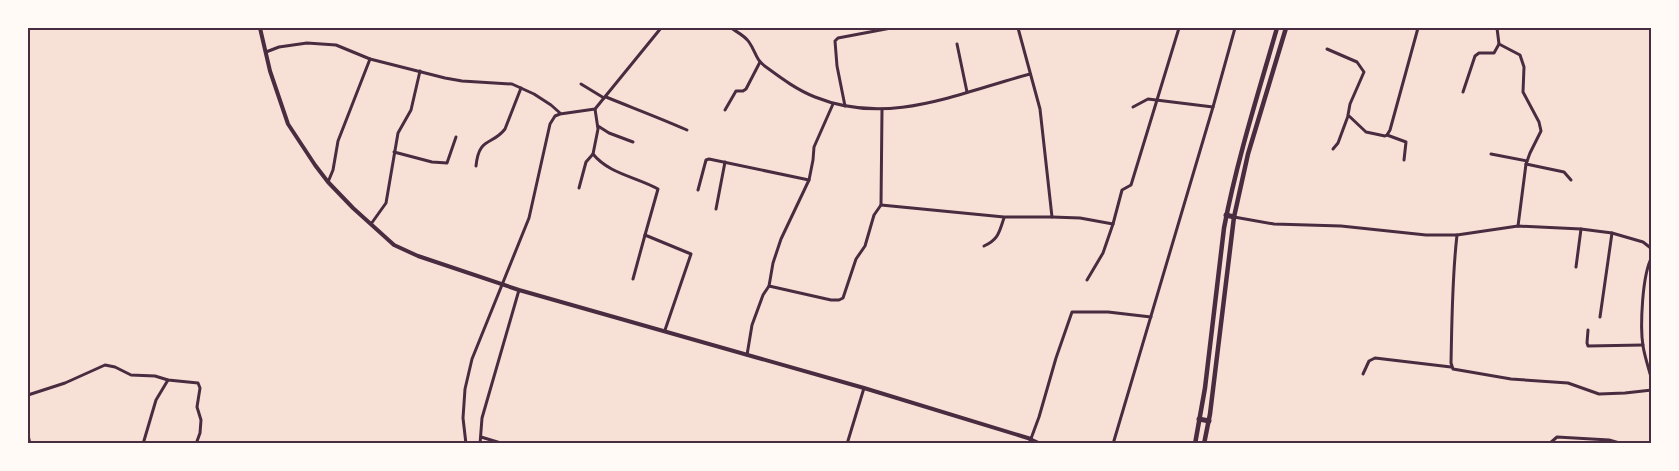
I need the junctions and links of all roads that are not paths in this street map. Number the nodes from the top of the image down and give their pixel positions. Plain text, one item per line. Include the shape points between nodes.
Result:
1 (260, 28) edge
2 (661, 28) edge
3 (731, 28) edge
4 (880, 28) edge
5 (891, 28) edge
6 (1018, 28) edge
7 (1179, 28) edge
8 (1235, 28) edge
9 (1277, 28) edge
10 (1286, 28) edge
11 (1418, 28) edge
12 (1497, 28) edge
13 (957, 44) dead end
14 (1499, 44) junction
15 (1327, 49) dead end
16 (266, 52) junction
17 (370, 59) junction
18 (760, 62) junction
19 (420, 71) junction
20 (1030, 74) junction
21 (581, 84) dead end
22 (521, 88) junction
23 (967, 92) junction
24 (1463, 92) dead end
25 (605, 98) junction
26 (1157, 100) junction
27 (833, 104) junction
28 (845, 106) junction
29 (1213, 107) junction
30 (1133, 108) dead end
31 (595, 109) junction
32 (725, 110) dead end
33 (882, 110) junction
34 (560, 114) junction
35 (1348, 115) junction
36 (598, 126) junction
37 (687, 130) dead end
38 (1387, 135) junction
39 (456, 137) dead end
40 (633, 142) dead end
41 (1333, 149) dead end
42 (394, 152) junction
43 (592, 154) junction
44 (1491, 154) dead end
45 (1404, 160) dead end
46 (725, 162) junction
47 (1527, 162) junction
48 (476, 166) dead end
49 (809, 180) junction
50 (1571, 180) dead end
51 (328, 182) junction
52 (579, 188) dead end
53 (698, 190) dead end
54 (881, 205) junction
55 (716, 209) dead end
56 (1226, 215) junction
57 (1004, 217) junction
58 (1052, 217) junction
59 (1234, 217) junction
60 (370, 224) junction
61 (1113, 224) junction
62 (1518, 226) junction
63 (1581, 228) junction
64 (1612, 233) junction
65 (645, 235) junction
66 (1457, 235) junction
67 (984, 246) dead end
68 (1651, 248) edge
69 (1652, 257) edge
70 (1576, 267) dead end
71 (633, 279) dead end
72 (1087, 280) dead end
73 (502, 283) junction
74 (769, 286) junction
75 (519, 290) junction
76 (1151, 317) junction
77 (1600, 317) dead end
78 (665, 330) junction
79 (1588, 330) dead end
80 (1643, 345) junction
81 (747, 355) junction
82 (1451, 367) junction
83 (1363, 374) dead end
84 (168, 380) junction
85 (1652, 381) edge
86 (864, 388) junction
87 (1652, 390) edge
88 (28, 395) edge
89 (1199, 418) junction
90 (1209, 421) junction
91 (28, 435) edge
92 (481, 437) junction
93 (1030, 441) edge
94 (30, 444) edge
95 (143, 444) edge
96 (196, 444) edge
97 (466, 444) edge
98 (480, 444) edge
99 (504, 444) edge
100 (847, 444) edge
101 (1042, 444) edge
102 (1113, 444) edge
103 (1195, 444) edge
104 (1204, 444) edge
105 (1549, 444) edge
106 (1623, 444) edge

1 - 16 street
2 - 25 street
3 - 18 street via 749,42
4 - 5 street
4 - 28 street via 836,41
6 - 20 street
7 - 26 street
8 - 29 street
9 - 56 main road via 1238,161
10 - 59 main road via 1248,154
11 - 38 street
12 - 14 street
13 - 23 street
14 - 24 street via 1494,53 1475,56
14 - 47 street via 1520,54 1524,67 1524,97 1540,127 1540,135
15 - 35 street via 1357,62 1364,72
16 - 17 street via 307,43 326,44
16 - 51 street via 288,124
17 - 19 street
17 - 51 street via 338,141
18 - 27 street via 798,89
18 - 32 street via 746,89 736,91
19 - 22 street via 462,81 503,83
19 - 42 street
20 - 23 street
20 - 58 street via 1040,110
21 - 25 street
22 - 34 street
22 - 48 street via 505,129 484,144
23 - 33 street via 919,106
25 - 31 street
25 - 37 street
26 - 29 street
26 - 30 street via 1144,100
26 - 61 street via 1131,185 1122,190
27 - 28 street
27 - 49 street via 814,147
28 - 33 street
29 - 76 street
31 - 34 street
31 - 36 street
33 - 54 street
34 - 73 street via 550,124 530,218
35 - 38 street via 1366,132
35 - 41 street
36 - 40 street
36 - 43 street
38 - 45 street via 1406,142
39 - 42 street via 447,163
42 - 60 street via 386,204
43 - 52 street via 586,162
43 - 65 street via 621,174 658,189
44 - 47 street
46 - 49 street
46 - 53 street via 706,160
46 - 55 street
47 - 50 street via 1564,172
47 - 62 street
49 - 74 street via 780,239
51 - 60 street
54 - 57 street
54 - 74 street via 856,259 843,298 831,300
56 - 59 main road
56 - 89 main road
57 - 58 street
57 - 67 street via 998,236
58 - 61 street
59 - 66 street via 1274,224
59 - 90 main road
60 - 73 street via 394,244 418,256
61 - 72 street via 1103,253
62 - 63 street
62 - 66 street
63 - 64 street
63 - 70 street
64 - 68 street via 1644,242
64 - 77 street
65 - 71 street
65 - 78 street via 691,254
66 - 82 street via 1452,275
69 - 80 street via 1643,289
73 - 75 street
73 - 97 street via 472,359 465,389 462,418
74 - 81 street via 752,325
75 - 78 street
75 - 92 street via 482,418
76 - 93 street via 1072,312
76 - 102 street
78 - 81 street
79 - 80 street via 1588,346
80 - 85 street
81 - 86 street
82 - 83 street via 1375,358 1369,361
82 - 87 street via 1511,379 1568,383 1600,394
84 - 88 street via 131,375 105,365
84 - 95 street via 156,400
84 - 96 street via 200,385 197,407 201,420
86 - 93 street
86 - 100 street
89 - 90 main road
89 - 103 main road
90 - 104 main road
91 - 94 street
92 - 98 street
92 - 99 street
93 - 101 street
105 - 106 street via 1557,437 1609,440

